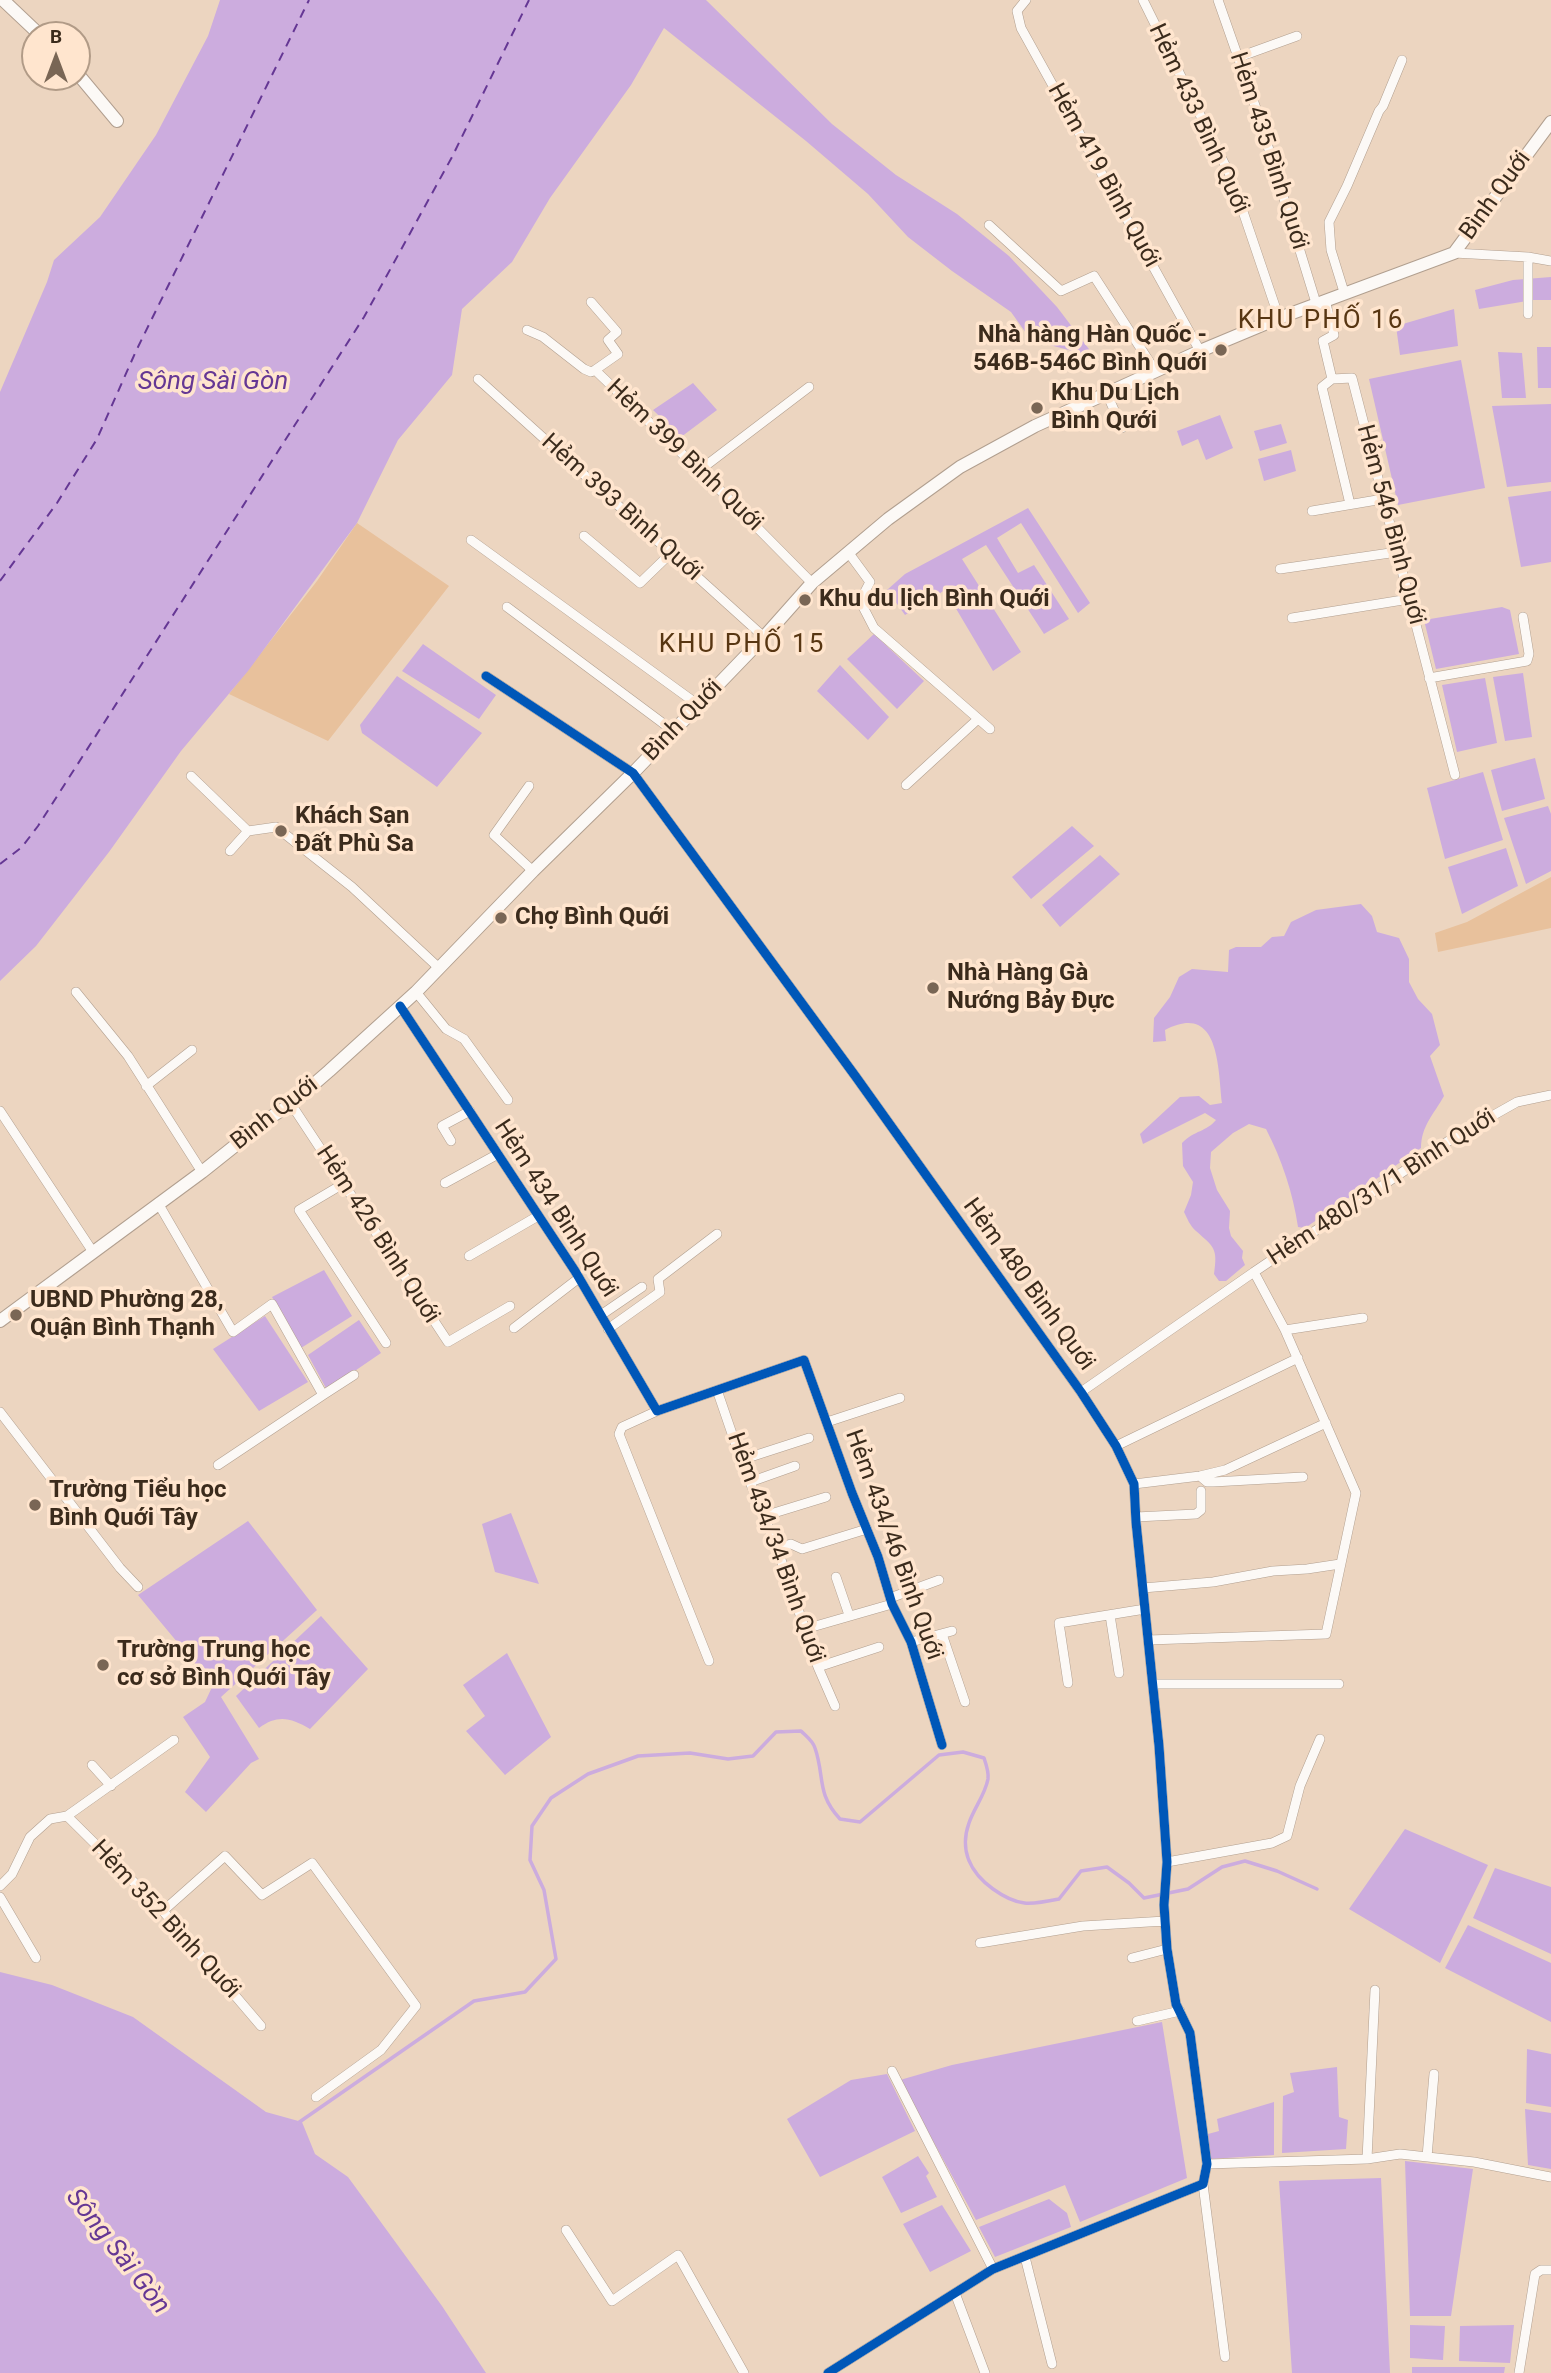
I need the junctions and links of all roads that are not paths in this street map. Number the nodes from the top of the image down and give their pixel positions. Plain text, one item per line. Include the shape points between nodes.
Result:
1 (3, 0) edge
2 (1026, 0) edge
3 (1143, 0) edge
4 (1218, 0) edge
5 (25, 21) edge
6 (1297, 36) dead end
7 (1239, 57) junction
8 (1402, 60) dead end
9 (91, 90) edge
10 (117, 121) dead end
11 (1551, 122) edge
12 (989, 225) dead end
13 (1454, 254) junction
14 (1528, 257) junction
15 (1551, 261) edge
16 (1345, 292) junction
17 (1321, 301) junction
18 (591, 302) dead end
19 (1528, 309) dead end
20 (1279, 318) junction
21 (527, 330) dead end
22 (1200, 351) junction
23 (595, 370) junction
24 (1156, 372) junction
25 (478, 379) dead end
26 (1332, 379) junction
27 (808, 387) dead end
28 (1107, 394) junction
29 (1122, 428) dead end
30 (699, 470) junction
31 (1383, 499) junction
32 (1350, 504) junction
33 (1312, 511) dead end
34 (584, 536) dead end
35 (471, 540) dead end
36 (848, 552) junction
37 (1397, 552) junction
38 (671, 553) junction
39 (1280, 569) dead end
40 (812, 583) junction
41 (1409, 599) junction
42 (507, 607) dead end
43 (1524, 617) dead end
44 (1292, 618) dead end
45 (764, 637) junction
46 (486, 676) dead end
47 (1429, 678) junction
48 (698, 704) junction
49 (978, 719) junction
50 (990, 729) dead end
51 (672, 730) junction
52 (633, 773) junction
53 (1455, 775) dead end
54 (191, 776) dead end
55 (906, 785) dead end
56 (529, 786) dead end
57 (248, 831) junction
58 (230, 851) dead end
59 (534, 871) junction
60 (439, 968) junction
61 (76, 992) dead end
62 (416, 992) junction
63 (401, 1006) junction
64 (191, 1050) dead end
65 (146, 1086) junction
66 (1551, 1095) edge
67 (508, 1100) dead end
68 (291, 1104) junction
69 (0, 1111) edge
70 (470, 1111) junction
71 (451, 1141) dead end
72 (498, 1154) junction
73 (202, 1172) junction
74 (445, 1183) dead end
75 (343, 1184) junction
76 (158, 1203) junction
77 (538, 1216) junction
78 (717, 1234) dead end
79 (93, 1252) junction
80 (469, 1256) dead end
81 (1254, 1272) junction
82 (579, 1278) junction
83 (642, 1287) dead end
84 (510, 1306) dead end
85 (601, 1315) junction
86 (1363, 1318) dead end
87 (0, 1321) edge
88 (514, 1328) dead end
89 (608, 1329) junction
90 (1285, 1330) junction
91 (386, 1343) dead end
92 (1298, 1358) junction
93 (354, 1375) dead end
94 (717, 1390) junction
95 (1081, 1391) junction
96 (323, 1395) junction
97 (900, 1398) dead end
98 (657, 1411) junction
99 (0, 1412) edge
100 (827, 1422) junction
101 (1326, 1423) junction
102 (809, 1438) dead end
103 (1116, 1446) junction
104 (741, 1460) junction
105 (218, 1465) dead end
106 (795, 1466) dead end
107 (1200, 1476) junction
108 (1303, 1477) dead end
109 (750, 1482) junction
110 (1134, 1484) junction
111 (1201, 1491) dead end
112 (826, 1497) dead end
113 (764, 1516) junction
114 (1136, 1517) junction
115 (867, 1529) junction
116 (776, 1548) junction
117 (1340, 1564) junction
118 (836, 1577) dead end
119 (939, 1580) dead end
120 (138, 1587) dead end
121 (1143, 1588) junction
122 (891, 1601) junction
123 (1145, 1609) junction
124 (849, 1615) junction
125 (1110, 1615) junction
126 (805, 1629) junction
127 (1148, 1640) junction
128 (911, 1642) junction
129 (878, 1647) dead end
130 (709, 1661) dead end
131 (818, 1667) junction
132 (1119, 1673) dead end
133 (1068, 1683) dead end
134 (1153, 1684) junction
135 (1339, 1684) dead end
136 (965, 1702) dead end
137 (835, 1706) dead end
138 (174, 1740) dead end
139 (1320, 1740) dead end
140 (942, 1745) dead end
141 (92, 1765) dead end
142 (111, 1786) junction
143 (67, 1816) junction
144 (1167, 1862) junction
145 (0, 1886) edge
146 (0, 1897) edge
147 (163, 1911) junction
148 (1165, 1921) junction
149 (980, 1943) dead end
150 (1167, 1950) junction
151 (36, 1958) dead end
152 (1132, 1958) dead end
153 (1376, 1990) dead end
154 (1180, 2011) junction
155 (1137, 2021) dead end
156 (261, 2026) dead end
157 (892, 2071) dead end
158 (1434, 2074) dead end
159 (316, 2097) dead end
160 (1427, 2157) junction
161 (1367, 2159) junction
162 (1207, 2164) junction
163 (1551, 2177) edge
164 (1203, 2184) junction
165 (566, 2230) dead end
166 (1025, 2257) junction
167 (993, 2269) junction
168 (1551, 2270) edge
169 (955, 2293) junction
170 (1225, 2357) dead end
171 (1052, 2364) dead end
172 (744, 2373) edge
173 (829, 2373) edge
174 (985, 2373) edge
175 (1519, 2373) edge

1 - 5 main road
2 - 22 street, Hẻm 419 Bình Quới via 1017,11 1021,28
3 - 20 street, Hẻm 433 Bình Quới via 1232,179
4 - 7 street, Hẻm 435 Bình Quới
6 - 7 street
7 - 17 street, Hẻm 435 Bình Quới
8 - 16 street via 1329,222 1331,250
9 - 10 main road
11 - 13 main road, Bình Quới
12 - 24 street via 1061,291 1094,276
13 - 14 street
13 - 16 main road, Bình Quới
14 - 15 street
14 - 19 street
16 - 17 main road, Bình Quới
17 - 20 main road, Bình Quới
17 - 26 street via 1334,335 1323,341
18 - 23 street, Hẻm 399 Bình Quới via 617,332 608,340 618,354
20 - 22 main road, Bình Quới
21 - 23 street via 584,369
22 - 24 main road, Bình Quới
23 - 30 street, Hẻm 399 Bình Quới
24 - 28 main road, Bình Quới
25 - 38 street, Hẻm 393 Bình Quới
26 - 31 street, Hẻm 546 Bình Quới via 1352,378
26 - 32 street via 1322,387
27 - 30 street
28 - 29 street
28 - 36 main road, Bình Quới via 960,467
30 - 40 street, Hẻm 399 Bình Quới
31 - 32 street
31 - 37 street, Hẻm 546 Bình Quới
32 - 33 street
34 - 38 street via 640,583
35 - 48 street
36 - 40 main road, Bình Quới
36 - 49 street via 870,582 860,601 874,628
37 - 39 street
37 - 41 street, Hẻm 546 Bình Quới
38 - 45 street, Hẻm 393 Bình Quới
40 - 45 main road, Bình Quới
41 - 44 street
41 - 47 street, Hẻm 546 Bình Quới
42 - 51 street
43 - 47 street via 1527,662
45 - 48 main road, Bình Quới
46 - 52 street
47 - 53 street, Hẻm 546 Bình Quới
48 - 51 main road, Bình Quới
49 - 50 street
49 - 55 street
51 - 52 main road, Bình Quới
52 - 59 main road, Bình Quới
52 - 95 street, Hẻm 480 Bình Quới
54 - 57 street
56 - 59 street via 494,835
57 - 58 street
57 - 60 street via 276,827 352,887
59 - 60 main road, Bình Quới
60 - 62 main road, Bình Quới
61 - 65 street via 123,1049
62 - 63 main road, Bình Quới
62 - 67 street via 446,1028 464,1038
63 - 68 main road, Bình Quới
63 - 70 street, Hẻm 434 Bình Quới
64 - 65 street
65 - 73 street
66 - 81 street, Hẻm 480/31/1 Bình Quới via 1517,1102 1453,1138
68 - 73 main road, Bình Quới
68 - 75 street, Hẻm 426 Bình Quới
69 - 79 street
70 - 71 street via 442,1126
70 - 72 street, Hẻm 434 Bình Quới
72 - 74 street
72 - 77 street, Hẻm 434 Bình Quới
73 - 76 main road, Bình Quới
75 - 84 street, Hẻm 426 Bình Quới via 448,1342
75 - 91 street via 299,1210
76 - 79 main road, Bình Quới
76 - 96 street via 233,1332 272,1304
77 - 80 street
77 - 82 street, Hẻm 434 Bình Quới
78 - 89 street via 659,1279 660,1292
79 - 87 main road, Bình Quới
81 - 90 street
81 - 95 street, Hẻm 480/31/1 Bình Quới
82 - 85 street, Hẻm 434 Bình Quới
82 - 88 street
83 - 85 street
85 - 89 street, Hẻm 434 Bình Quới
86 - 90 street
89 - 98 street, Hẻm 434 Bình Quới
90 - 92 street
92 - 101 street
92 - 103 street
93 - 96 street
94 - 98 street
94 - 100 street, Hẻm 434/46 Bình Quới via 804,1360
94 - 104 street, Hẻm 434/34 Bình Quới
95 - 103 street, Hẻm 480 Bình Quới
96 - 105 street
97 - 100 street
98 - 130 street via 622,1427 619,1434
99 - 120 street
100 - 115 street, Hẻm 434/46 Bình Quới
101 - 107 street via 1225,1470
101 - 117 street via 1356,1493
102 - 104 street
103 - 110 street, Hẻm 480 Bình Quới
104 - 109 street, Hẻm 434/34 Bình Quới
106 - 109 street
107 - 108 street via 1207,1482
107 - 110 street
109 - 113 street, Hẻm 434/34 Bình Quới
110 - 114 street, Hẻm 480 Bình Quới
111 - 114 street via 1201,1510 1196,1514
112 - 113 street
113 - 116 street, Hẻm 434/34 Bình Quới
114 - 121 street, Hẻm 480 Bình Quới
115 - 116 street via 802,1549 791,1544
115 - 122 street, Hẻm 434/46 Bình Quới
116 - 126 street, Hẻm 434/34 Bình Quới
117 - 121 street
117 - 127 street via 1326,1634
118 - 124 street
119 - 122 street
121 - 123 street, Hẻm 480 Bình Quới
122 - 124 street
122 - 128 street, Hẻm 434/46 Bình Quới
123 - 125 street
123 - 127 street, Hẻm 480 Bình Quới
124 - 126 street
125 - 132 street
125 - 133 street via 1059,1623
126 - 131 street, Hẻm 434/34 Bình Quới
127 - 134 street, Hẻm 480 Bình Quới
128 - 136 street, Hẻm 434/46 Bình Quới via 947,1632
128 - 140 street, Hẻm 434/46 Bình Quới
129 - 131 street
131 - 137 street, Hẻm 434/34 Bình Quới
134 - 135 street
134 - 144 street, Hẻm 480 Bình Quới
138 - 142 street
139 - 144 street via 1300,1786 1287,1836 1272,1843
141 - 142 street
142 - 143 street
143 - 145 street via 50,1819 30,1837 12,1874
143 - 147 street, Hẻm 352 Bình Quới
144 - 148 street, Hẻm 480 Bình Quới
146 - 151 street
147 - 156 street, Hẻm 352 Bình Quới
147 - 159 street via 225,1856 262,1895 312,1863 416,2006 381,2050
148 - 149 street via 1083,1926
148 - 150 street, Hẻm 480 Bình Quới
150 - 152 street
150 - 154 street, Hẻm 480 Bình Quới
153 - 161 street
154 - 155 street
154 - 162 street, Hẻm 480 Bình Quới via 1190,2033
157 - 167 street
158 - 160 street
160 - 161 street via 1400,2154
160 - 163 street
161 - 162 street
162 - 164 street, Hẻm 480 Bình Quới
164 - 166 street
164 - 170 street, Hẻm 480 Bình Quới
165 - 172 street via 612,2301 678,2255
166 - 167 street
166 - 171 street
167 - 169 street
168 - 175 street via 1535,2274
169 - 173 street
169 - 174 street

